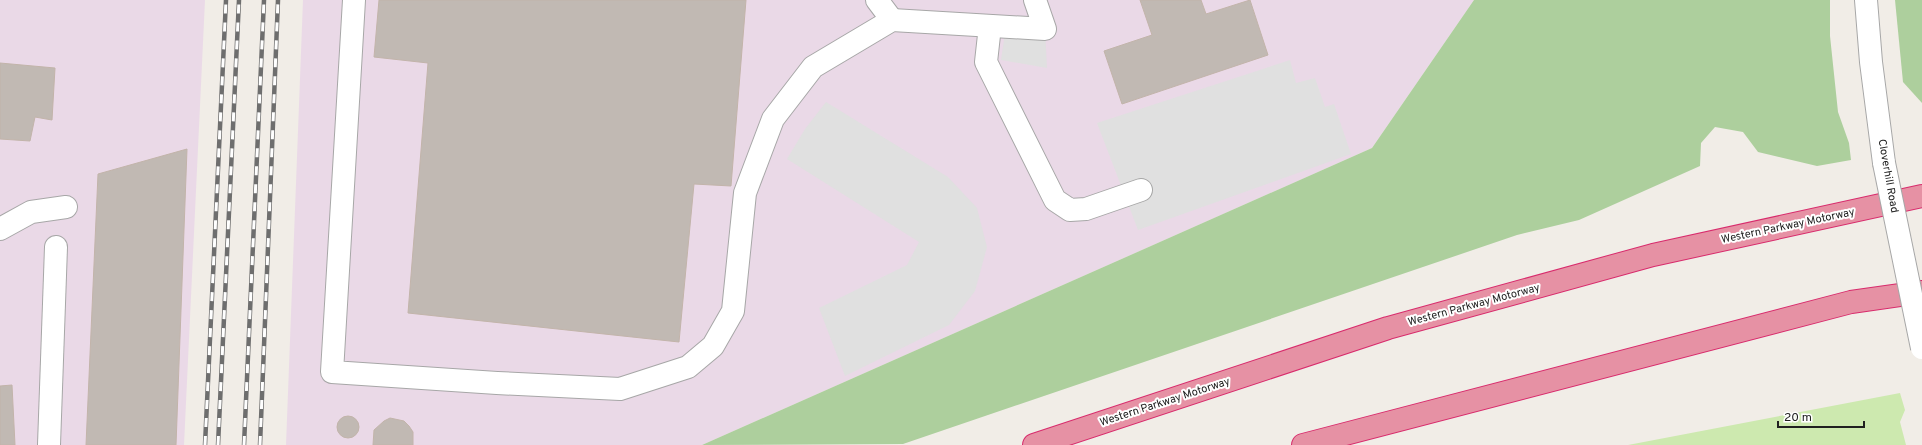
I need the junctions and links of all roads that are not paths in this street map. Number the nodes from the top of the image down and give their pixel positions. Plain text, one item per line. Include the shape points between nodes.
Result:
1 (354, 0) edge
2 (877, 0) edge
3 (1035, 0) edge
4 (1866, 0) edge
5 (892, 20) junction
6 (990, 26) junction
7 (1141, 190) dead end
8 (1922, 196) edge
9 (66, 207) dead end
10 (0, 229) edge
11 (56, 247) dead end
12 (1922, 292) edge
13 (1922, 349) edge
14 (49, 445) edge
15 (1034, 445) edge
16 (1303, 445) edge

1 - 5 street via 332,372 620,389 688,367 713,346 733,311 745,193 774,119 813,67
2 - 5 street
3 - 6 street via 1045,29
4 - 13 street, Cloverhill Road, bridge via 1884,163
5 - 6 street
6 - 7 street via 986,62 1055,200 1070,210 1086,209
8 - 15 highway, Western Parkway Motorway via 1653,255 1388,328
9 - 10 street via 31,212
11 - 14 street
12 - 16 highway via 1851,302

